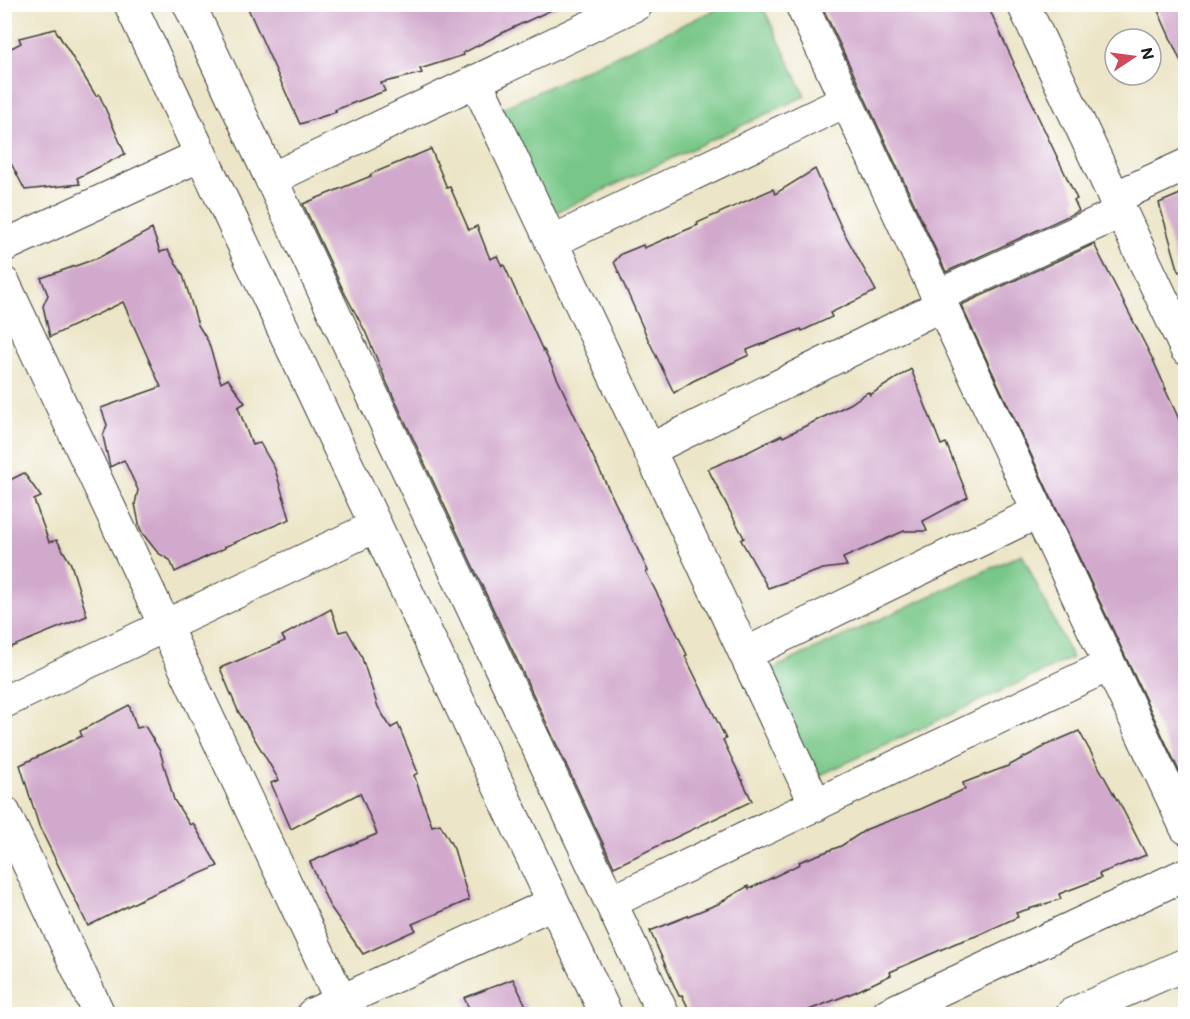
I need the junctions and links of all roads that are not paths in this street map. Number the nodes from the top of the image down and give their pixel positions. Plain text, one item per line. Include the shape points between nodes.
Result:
1 (130, 4) edge
2 (189, 4) edge
3 (637, 4) edge
4 (801, 4) edge
5 (1023, 4) edge
6 (476, 81) junction
7 (846, 101) junction
8 (201, 155) junction
9 (1185, 165) edge
10 (271, 180) junction
11 (1118, 205) junction
12 (551, 242) junction
13 (4, 246) edge
14 (4, 283) edge
15 (939, 301) junction
16 (1185, 349) edge
17 (649, 450) junction
18 (1038, 512) junction
19 (376, 526) junction
20 (165, 626) junction
21 (745, 654) junction
22 (1109, 665) junction
23 (4, 702) edge
24 (816, 805) junction
25 (4, 812) edge
26 (1185, 828) edge
27 (1185, 874) edge
28 (611, 902) junction
29 (553, 903) junction
30 (1185, 964) edge
31 (341, 1001) junction
32 (99, 1014) edge
33 (313, 1014) edge
34 (606, 1014) edge
35 (663, 1014) edge
36 (888, 1014) edge
37 (1072, 1014) edge

1 - 8 street
2 - 10 street
3 - 6 street
4 - 7 street
5 - 11 street
6 - 10 street
6 - 12 street
7 - 12 street
7 - 15 street
8 - 13 street
8 - 19 street
9 - 11 street
10 - 28 street
11 - 15 street
11 - 16 street
12 - 17 street
14 - 20 street
15 - 17 street
15 - 18 street
17 - 21 street
18 - 21 street
18 - 22 street
19 - 20 street
19 - 29 street
20 - 23 street
20 - 31 street
21 - 24 street
22 - 24 street
22 - 26 street
24 - 28 street
25 - 32 street
27 - 36 street
28 - 35 street
29 - 31 street
29 - 34 street
30 - 37 street
31 - 33 street

